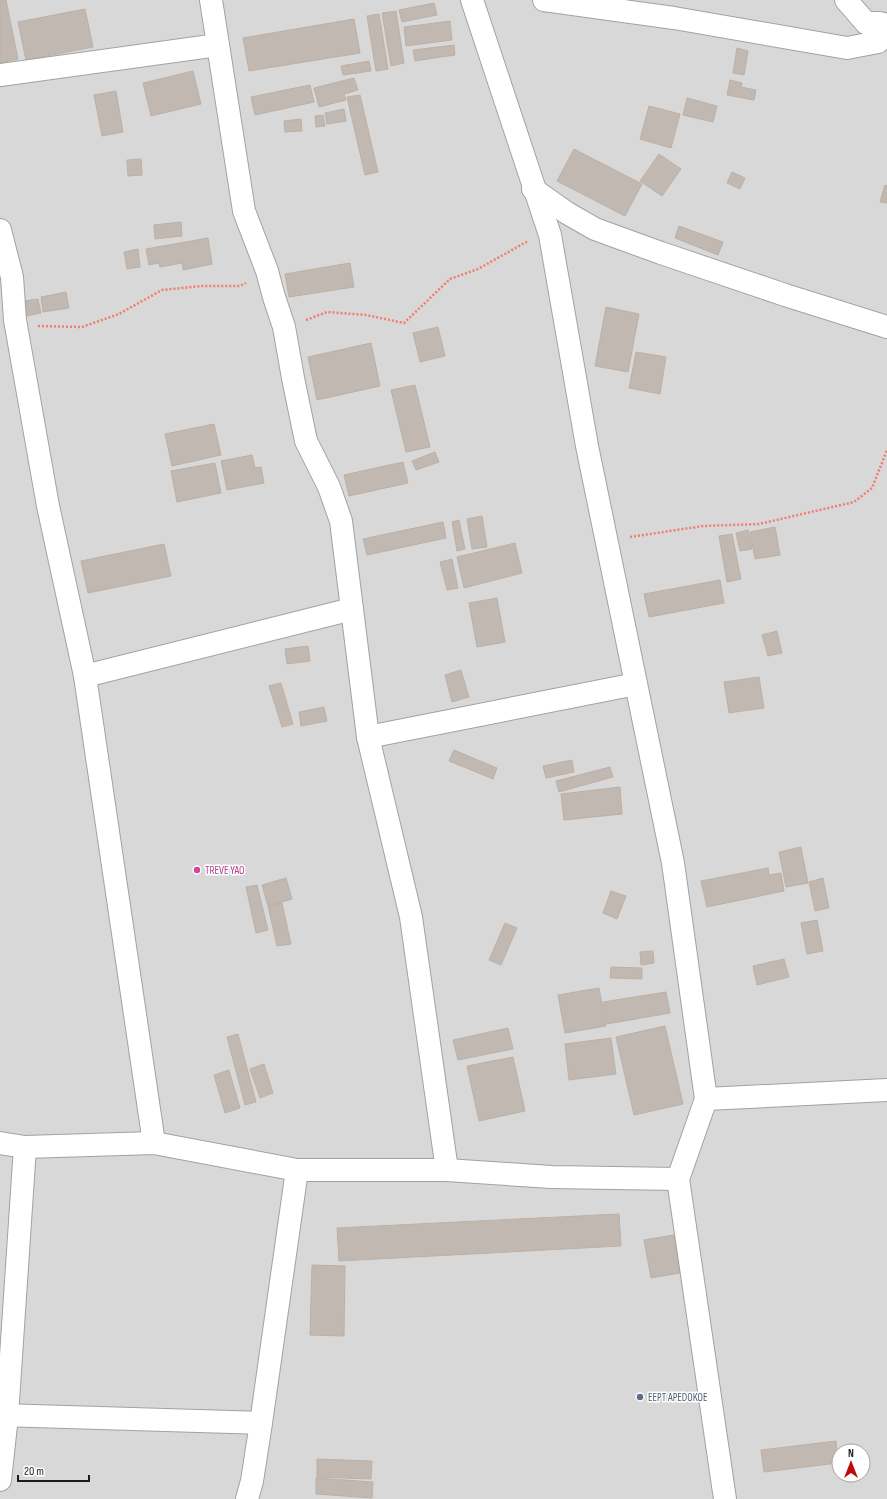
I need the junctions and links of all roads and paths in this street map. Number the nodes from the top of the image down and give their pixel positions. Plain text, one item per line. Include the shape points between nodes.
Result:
1 (210, 0) edge
2 (472, 0) edge
3 (544, 0) edge
4 (846, 0) edge
5 (876, 23) edge
6 (218, 46) junction
7 (0, 75) edge
8 (533, 188) junction
9 (0, 230) edge
10 (550, 235) junction
11 (267, 272) junction
12 (7, 315) edge
13 (887, 326) edge
14 (284, 327) junction
15 (887, 450) edge
16 (606, 541) junction
17 (352, 609) junction
18 (85, 676) junction
19 (636, 684) junction
20 (368, 737) junction
21 (887, 1090) edge
22 (706, 1099) junction
23 (0, 1143) edge
24 (154, 1143) junction
25 (25, 1147) junction
26 (297, 1170) junction
27 (447, 1170) junction
28 (678, 1179) junction
29 (4, 1415) edge
30 (261, 1423) junction
31 (0, 1480) edge
32 (247, 1499) edge
33 (725, 1499) edge

1 - 6 street
2 - 8 street
3 - 5 street via 674,18 847,48 878,42 885,34 884,24
4 - 5 street
6 - 7 street
6 - 11 street via 244,211
8 - 10 street
8 - 13 street via 567,213 595,229 785,295
9 - 12 street via 12,277
10 - 14 path via 527,242 478,269 450,279 404,323 366,315 327,312
10 - 16 street
11 - 12 path via 240,286 162,290 119,314 82,327 38,326
11 - 14 street
12 - 18 street
14 - 17 street via 306,441 329,486 341,521
15 - 16 path via 872,488 854,502 759,524 703,526
16 - 19 street
17 - 18 street
17 - 20 street
18 - 24 street
19 - 20 street
19 - 22 street via 673,864
20 - 27 street via 412,917
21 - 22 street
22 - 28 street
23 - 25 street
24 - 25 street
24 - 26 street
25 - 29 street
26 - 27 street
26 - 30 street
27 - 28 street via 551,1177
28 - 33 street
29 - 30 street
29 - 31 street
30 - 32 street

